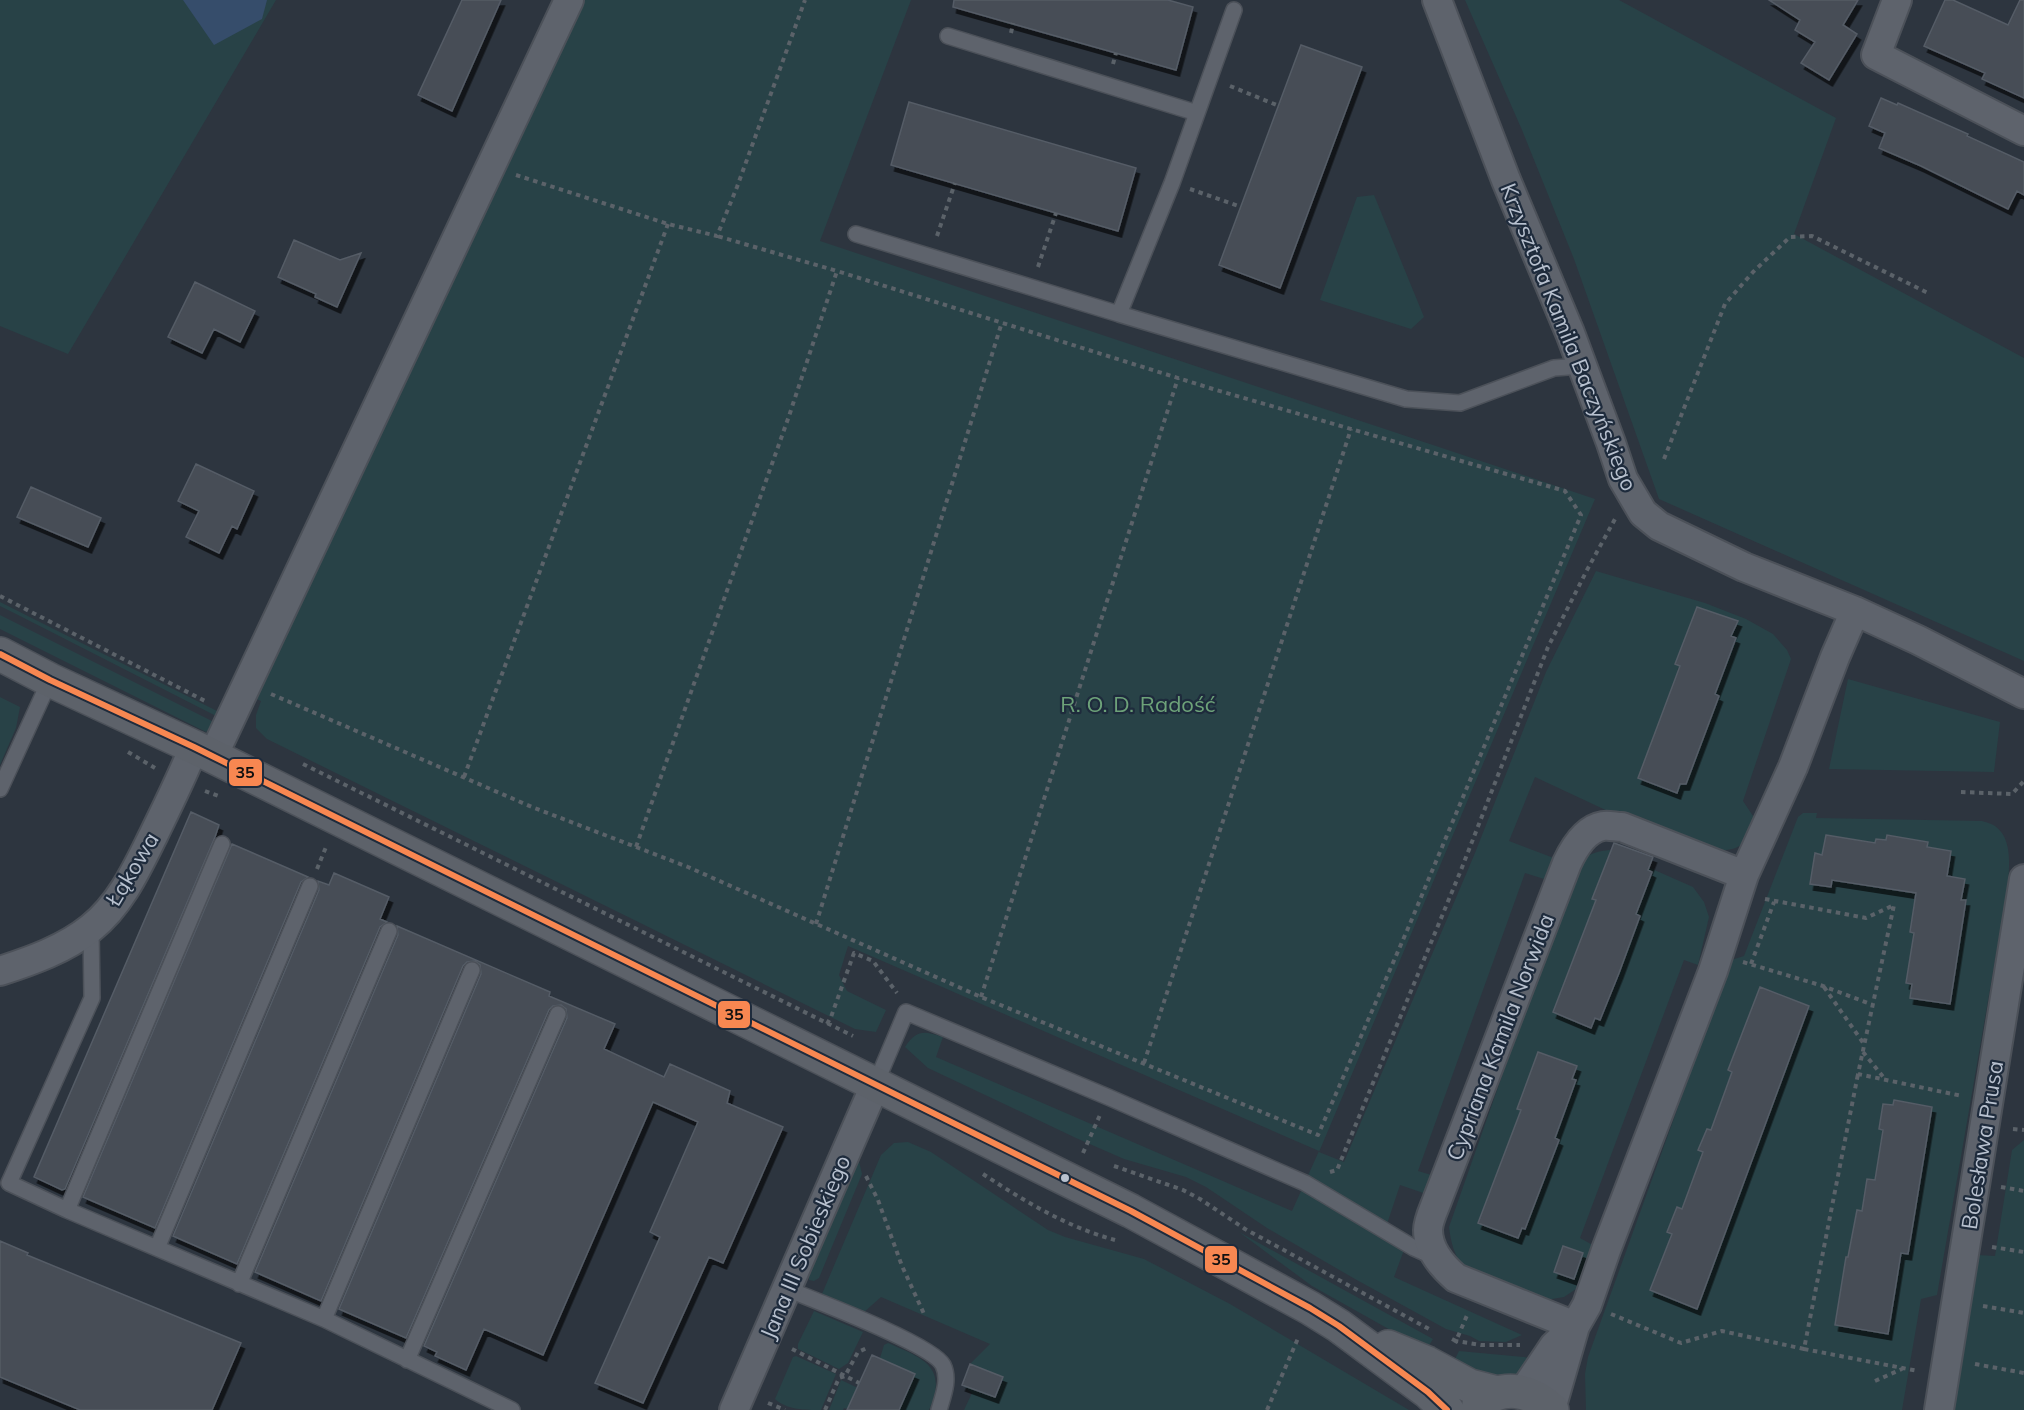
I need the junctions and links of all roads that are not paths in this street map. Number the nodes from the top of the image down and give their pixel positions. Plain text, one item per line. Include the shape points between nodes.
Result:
1 (569, 0) edge
2 (1437, 0) edge
3 (1897, 0) edge
4 (1234, 10) dead end
5 (948, 36) dead end
6 (1197, 113) junction
7 (2024, 131) edge
8 (856, 234) dead end
9 (1119, 314) junction
10 (1582, 366) junction
11 (1855, 611) junction
12 (0, 654) edge
13 (50, 680) junction
14 (2024, 694) edge
15 (203, 752) junction
16 (0, 789) edge
17 (222, 844) dead end
18 (2024, 879) edge
19 (1741, 885) junction
20 (310, 886) dead end
21 (91, 928) junction
22 (389, 931) dead end
23 (0, 970) edge
24 (472, 970) dead end
25 (558, 1014) dead end
26 (876, 1083) junction
27 (67, 1210) junction
28 (157, 1248) junction
29 (1438, 1260) junction
30 (239, 1284) junction
31 (787, 1289) junction
32 (1581, 1316) junction
33 (324, 1319) junction
34 (1339, 1326) junction
35 (407, 1360) junction
36 (1498, 1398) edge
37 (1551, 1409) edge
38 (512, 1410) edge
39 (734, 1410) edge
40 (939, 1410) edge
41 (1447, 1410) edge
42 (1939, 1410) edge

1 - 15 street, Łąkowa
2 - 10 street, Krzysztofa Kamila Baczyńskiego
3 - 7 street via 1876,55
4 - 6 lane
5 - 6 lane
6 - 9 lane
8 - 9 lane
9 - 10 lane via 1406,399 1461,403 1554,368
10 - 11 street, Krzysztofa Kamila Baczyńskiego via 1623,479 1643,513 1659,526 1744,567
11 - 14 street, Krzysztofa Kamila Baczyńskiego
11 - 19 street
12 - 13 main road
13 - 15 main road
13 - 16 lane
15 - 21 street, Łąkowa via 179,782 129,882
15 - 26 main road
17 - 27 lane
18 - 42 street, Bolesława Prusa
19 - 29 street, Cypriana Kamila Norwida via 1622,827 1603,825 1589,832 1574,849 1438,1198 1428,1229
19 - 32 street via 1713,970
20 - 28 lane
21 - 23 street, Łąkowa via 44,955
21 - 27 lane via 92,998 9,1183
22 - 30 lane
24 - 33 lane
25 - 35 lane
26 - 29 lane via 906,1012 1305,1183
26 - 31 street, Jana III Sobieskiego
26 - 34 main road via 1131,1211
27 - 28 lane
28 - 30 lane
29 - 32 street via 1456,1278
30 - 33 lane
31 - 39 street, Jana III Sobieskiego
31 - 40 lane via 913,1342 933,1355 943,1364 946,1377
32 - 36 street
32 - 37 street
33 - 35 lane
34 - 36 main road
34 - 41 main road
35 - 38 lane
36 - 37 main road via 1538,1398

